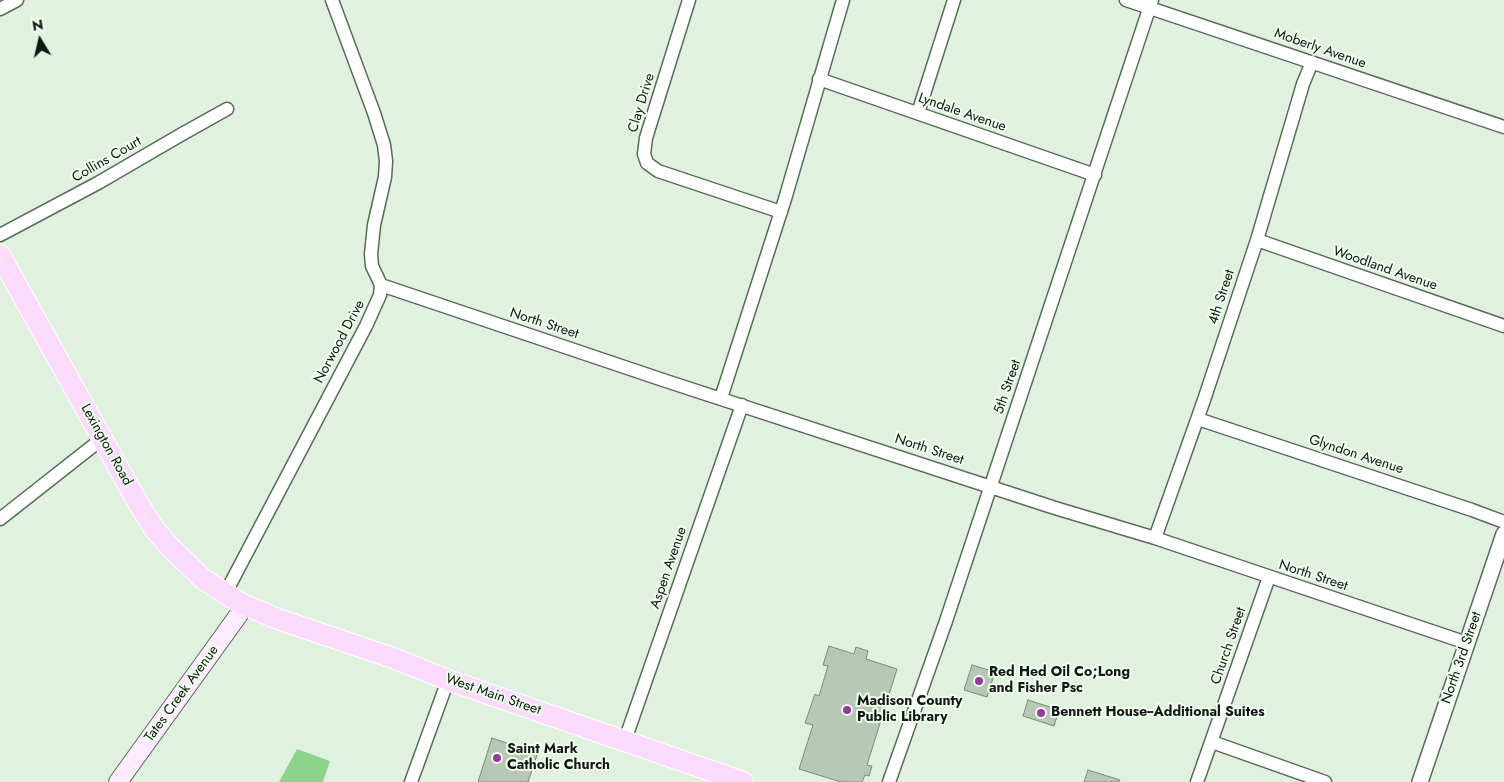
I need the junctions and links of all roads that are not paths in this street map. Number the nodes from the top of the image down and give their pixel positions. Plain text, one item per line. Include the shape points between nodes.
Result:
1 (17, 0) edge
2 (688, 0) edge
3 (843, 0) edge
4 (954, 0) edge
5 (1126, 0) edge
6 (335, 2) edge
7 (1151, 4) edge
8 (0, 9) edge
9 (1312, 62) junction
10 (819, 79) junction
11 (227, 109) dead end
12 (918, 113) junction
13 (1504, 127) edge
14 (1095, 175) junction
15 (781, 212) junction
16 (0, 235) edge
17 (1257, 240) junction
18 (1, 259) edge
19 (380, 285) junction
20 (1504, 326) edge
21 (721, 398) junction
22 (742, 405) junction
23 (1198, 419) junction
24 (102, 438) junction
25 (990, 485) junction
26 (0, 519) edge
27 (1504, 522) edge
28 (1504, 534) edge
29 (1155, 538) junction
30 (1269, 577) junction
31 (225, 594) junction
32 (245, 606) junction
33 (1467, 643) junction
34 (448, 680) junction
35 (624, 740) junction
36 (1212, 742) junction
37 (708, 776) edge
38 (118, 782) edge
39 (411, 782) edge
40 (743, 782) edge
41 (889, 782) edge
42 (1197, 782) edge
43 (1325, 782) edge
44 (1420, 782) edge

1 - 8 street
2 - 15 street, Clay Drive via 646,138 644,154 647,163 658,171
3 - 10 street
4 - 12 street
5 - 7 street, Moberly Avenue
6 - 19 street via 384,145 385,177 374,225 372,254 372,266
7 - 9 street, Moberly Avenue
7 - 14 street, 5th Street
9 - 13 street, Moberly Avenue
9 - 17 street, 4th Street
10 - 12 street, Lyndale Avenue
10 - 15 street
11 - 16 street, Collins Court
12 - 14 street, Lyndale Avenue
14 - 25 street, 5th Street
15 - 21 street
17 - 20 street, Woodland Avenue
17 - 23 street, 4th Street
18 - 24 main road, Lexington Road
19 - 21 street, North Street
19 - 31 street, Norwood Drive via 380,295 373,312
21 - 22 street, North Street
22 - 25 street, North Street
22 - 35 street, Aspen Avenue
23 - 27 street, Glyndon Avenue
23 - 29 street, 4th Street
24 - 26 street
24 - 31 main road, Lexington Road via 154,527 182,560
25 - 29 street, North Street
25 - 41 street, 5th Street
28 - 33 street, North 3rd Street
29 - 30 street, North Street
30 - 33 street, North Street
30 - 36 street, Church Street
31 - 32 main road, Lexington Road
32 - 34 main road, West Main Street
32 - 38 main road, Tates Creek Avenue
33 - 44 street, North 3rd Street
34 - 35 main road, West Main Street
34 - 39 street
35 - 37 main road, West Main Street
36 - 42 street, Church Street
36 - 43 street
37 - 40 main road, West Main Street

